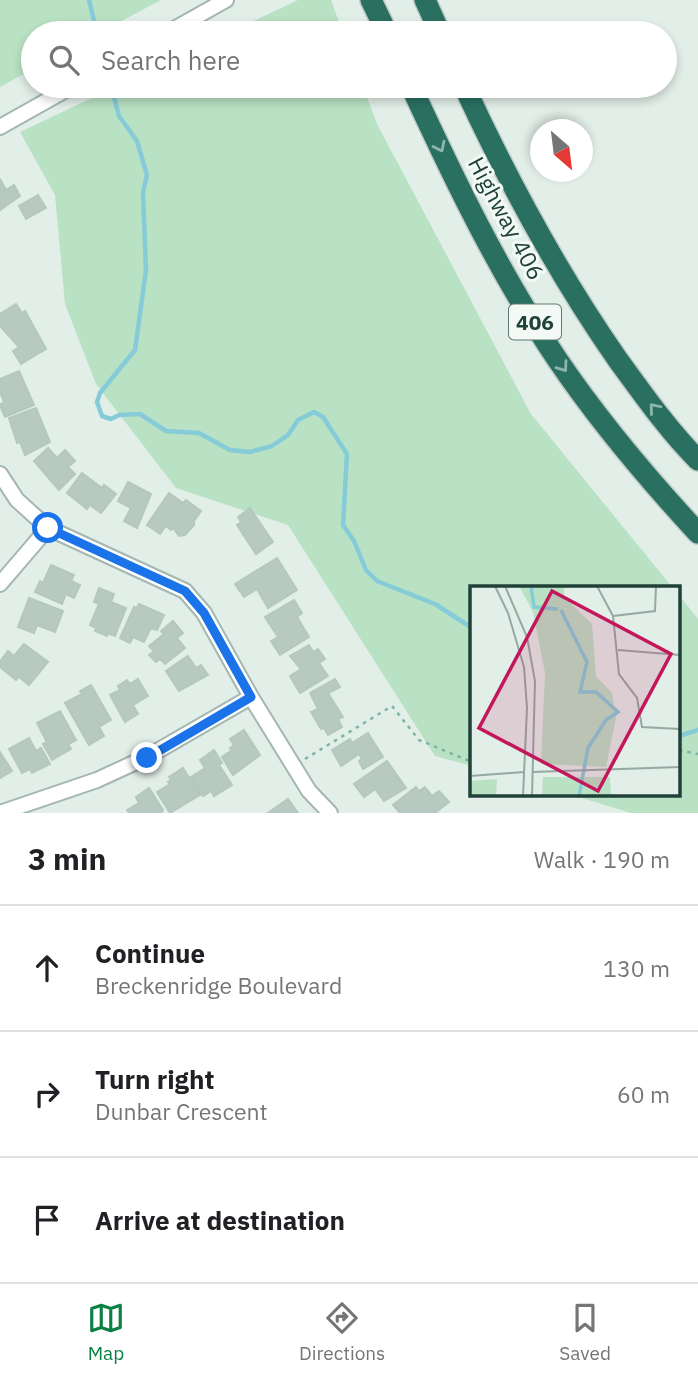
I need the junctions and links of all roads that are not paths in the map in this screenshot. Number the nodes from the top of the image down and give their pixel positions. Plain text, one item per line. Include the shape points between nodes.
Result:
1 (226, 0) edge
2 (372, 0) edge
3 (425, 0) edge
4 (188, 21) edge
5 (382, 21) edge
6 (435, 21) edge
7 (52, 98) edge
8 (417, 98) edge
9 (470, 98) edge
10 (0, 127) edge
11 (698, 460) edge
12 (0, 474) edge
13 (48, 528) junction
14 (698, 533) edge
15 (0, 584) edge
16 (251, 697) junction
17 (0, 813) edge
18 (330, 813) edge

1 - 4 street
2 - 5 highway
3 - 6 highway
7 - 10 street
8 -> 14 highway, Highway 406 / 406 via 492,252 556,358 612,435
11 -> 9 highway, Highway 406 / 406 via 642,393 583,310 525,210
12 - 13 street via 17,500
13 - 15 street
13 - 16 street via 185,591 204,613
16 - 17 street via 147,758
16 - 18 street via 309,791

